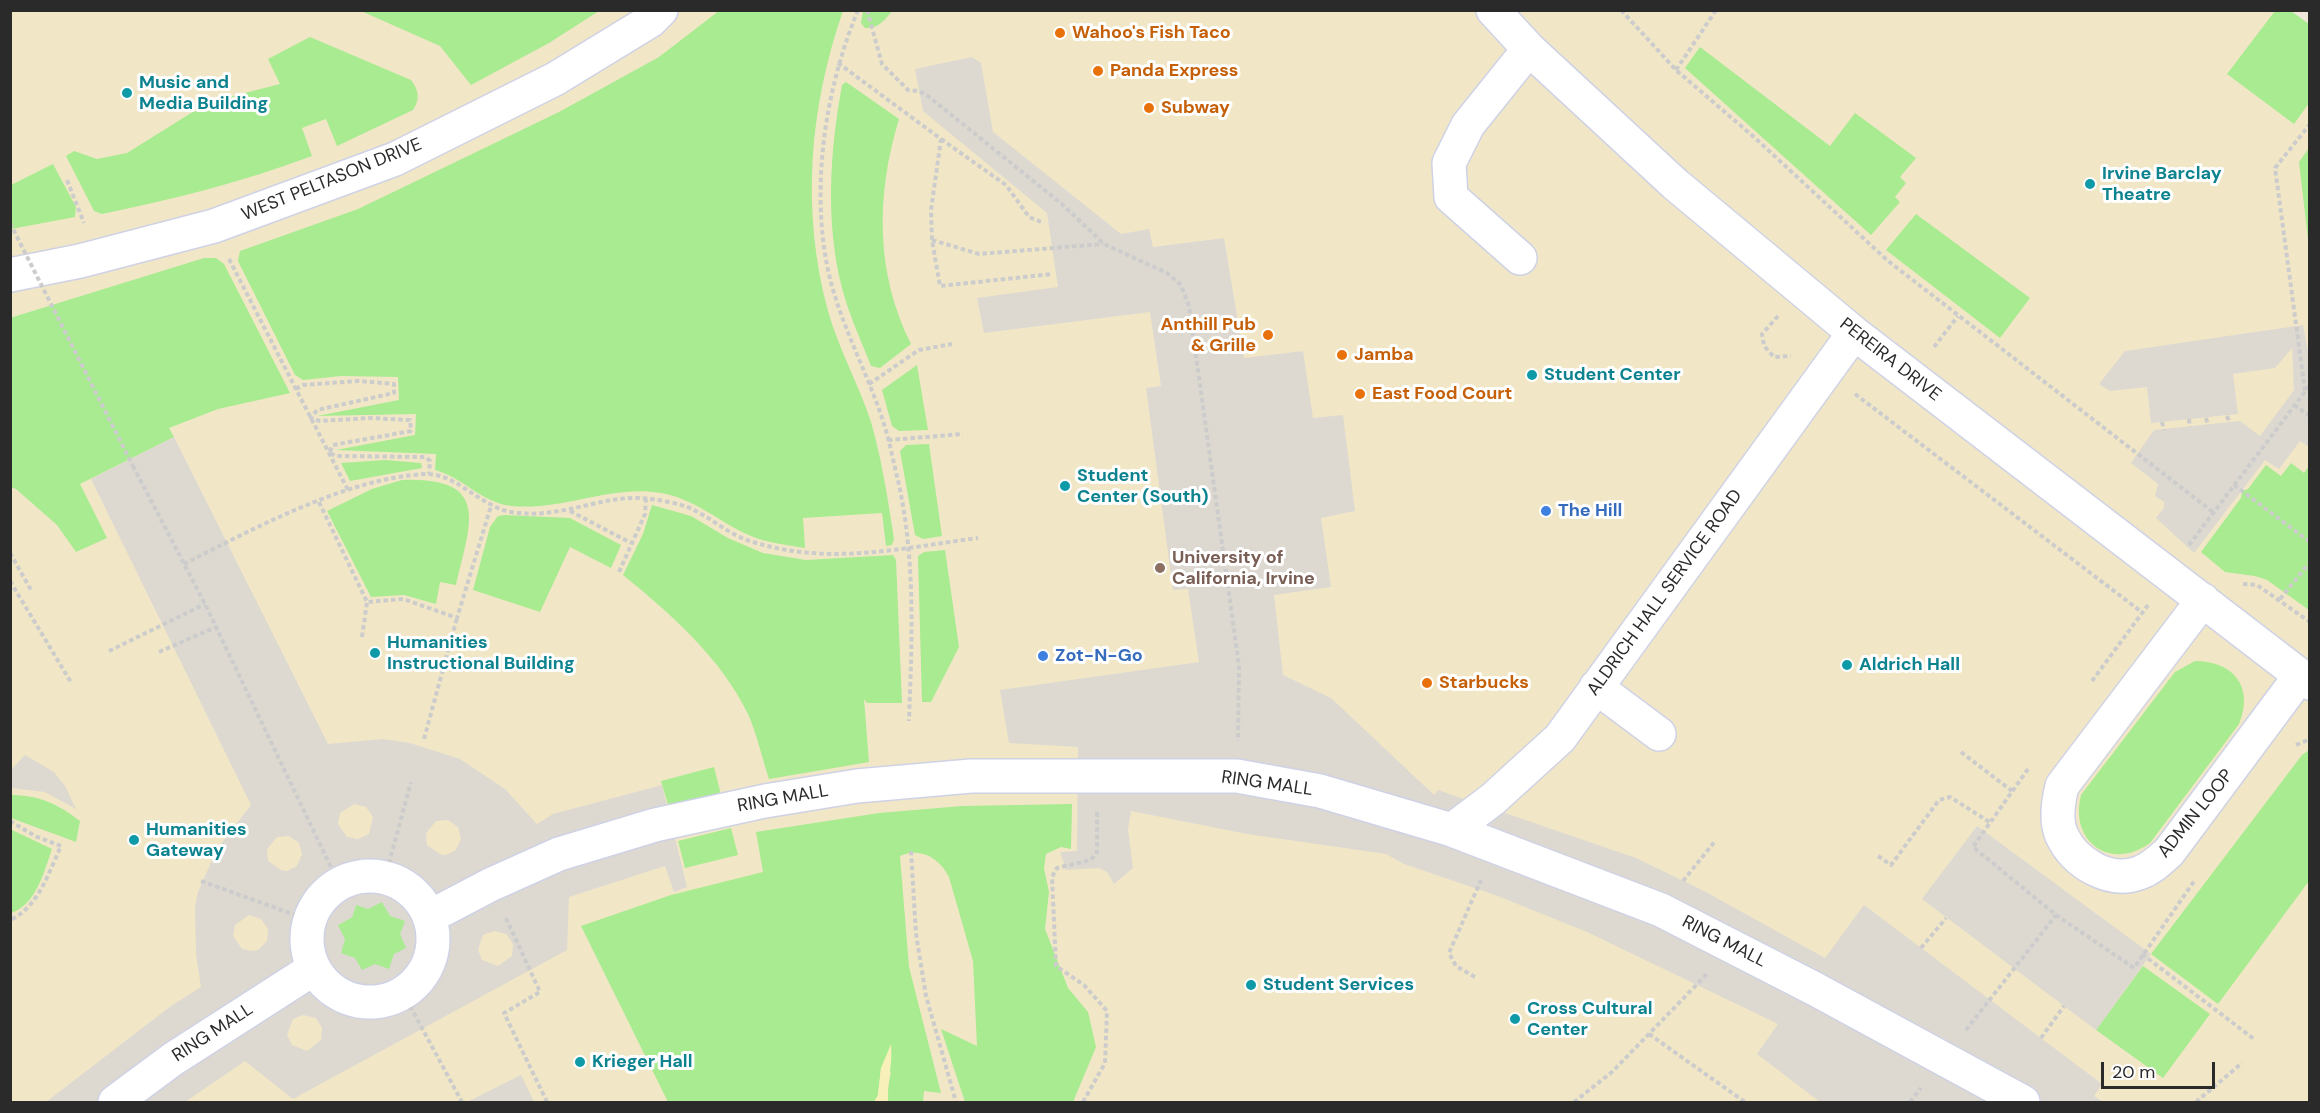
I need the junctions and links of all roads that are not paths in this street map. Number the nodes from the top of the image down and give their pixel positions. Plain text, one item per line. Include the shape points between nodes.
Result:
1 (661, 10) edge
2 (1493, 10) edge
3 (1528, 49) junction
4 (1520, 258) dead end
5 (10, 275) edge
6 (1854, 333) junction
7 (2203, 600) junction
8 (2305, 679) edge
9 (1596, 687) junction
10 (1659, 734) dead end
11 (1452, 830) junction
12 (429, 917) junction
13 (314, 969) junction
14 (116, 1102) edge
15 (2023, 1102) edge

1 - 5 street, WEST PELTASON DRIVE via 650,21 555,79 395,159 214,226
2 - 3 street, PEREIRA DRIVE
3 - 4 street via 1468,125 1449,163 1451,197
3 - 6 street, PEREIRA DRIVE via 1675,184
6 - 7 street, PEREIRA DRIVE
6 - 9 street, ALDRICH HALL SERVICE ROAD
7 - 8 street, PEREIRA DRIVE
7 - 8 street, ADMIN LOOP via 2062,786 2057,811 2062,835 2085,864 2100,873 2121,876 2151,868 2169,852
9 - 10 street
9 - 11 street, ALDRICH HALL SERVICE ROAD via 1560,738
11 - 12 street, RING MALL via 1320,791 1237,776 971,776 857,786 656,825 581,847 490,885
11 - 15 street, RING MALL via 1661,910
12 - 13 street via 434,934 427,968 417,983 384,1002 363,1003 343,997 326,986
12 - 13 street via 419,899 404,885 385,878 362,877 339,884 321,899 309,920 306,937
13 - 14 street, RING MALL via 173,1059

